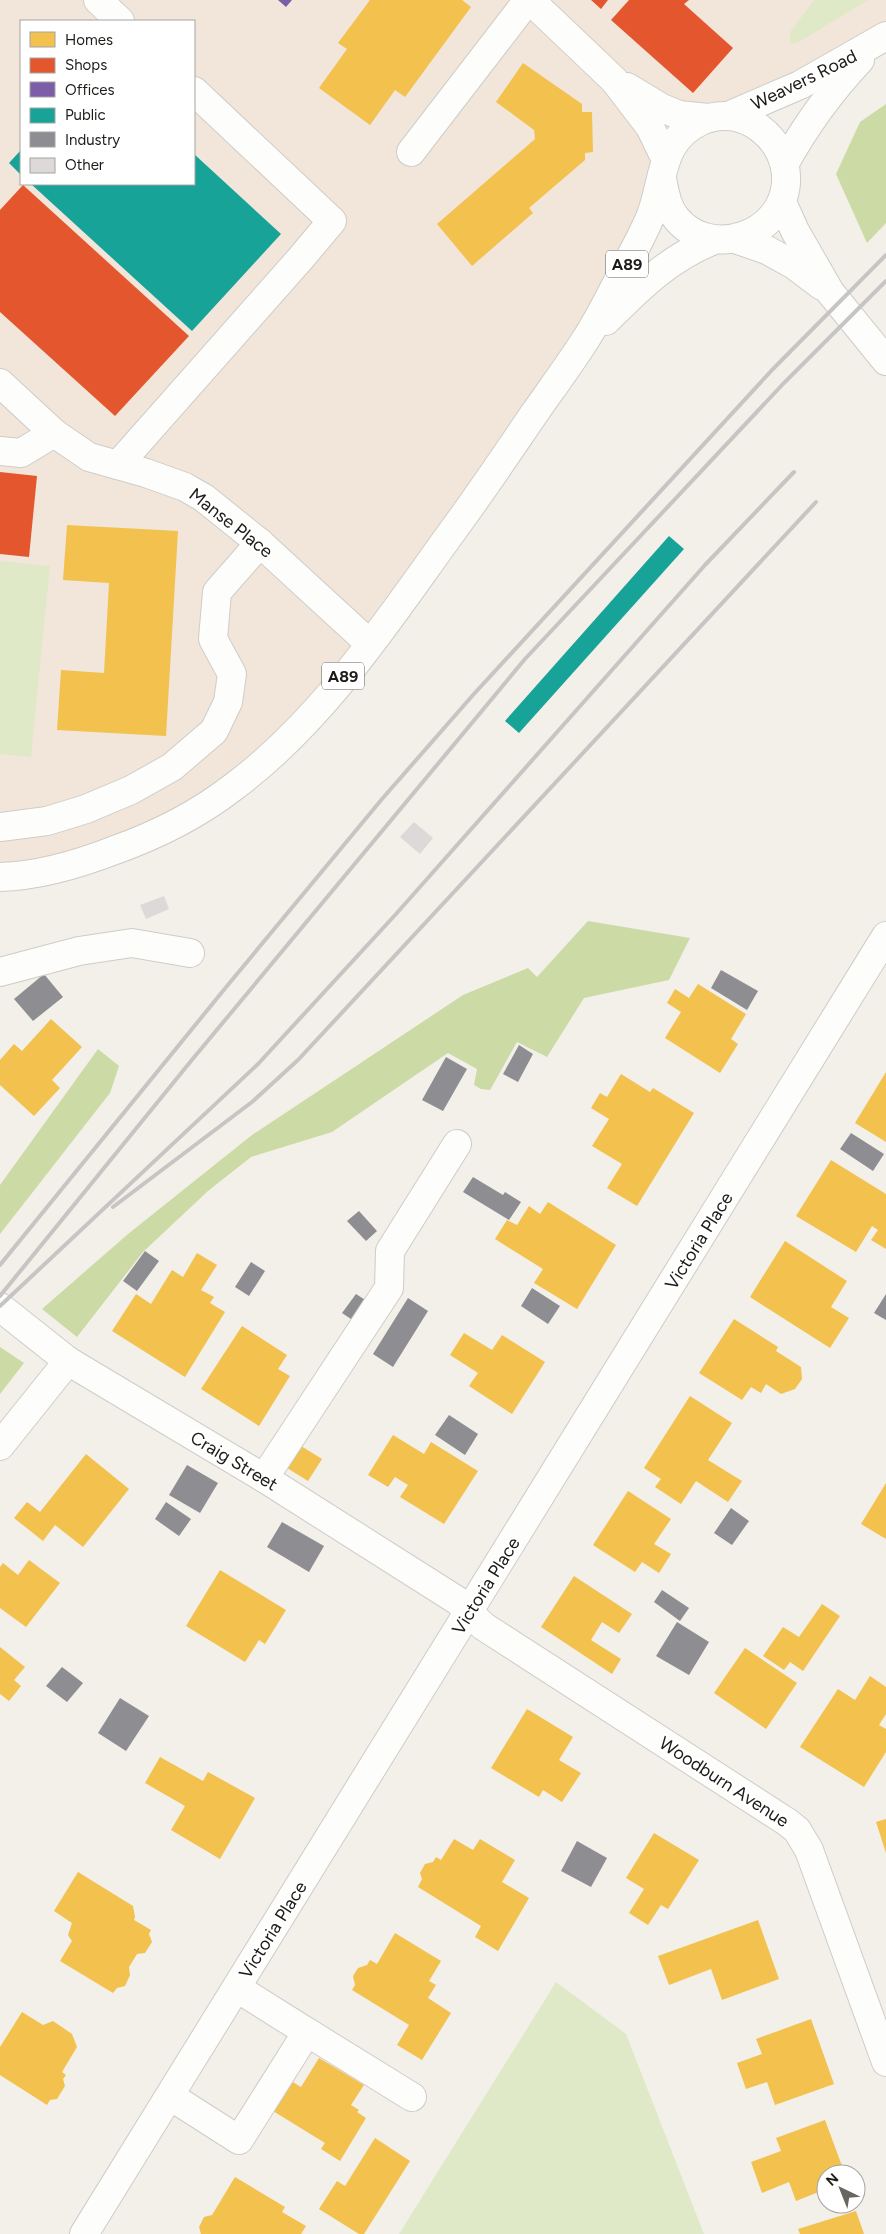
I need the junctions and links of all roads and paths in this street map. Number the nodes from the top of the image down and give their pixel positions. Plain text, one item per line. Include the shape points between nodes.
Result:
1 (98, 0) edge
2 (529, 0) edge
3 (119, 20) edge
4 (882, 39) edge
5 (614, 80) junction
6 (195, 92) edge
7 (718, 117) junction
8 (411, 152) dead end
9 (784, 163) junction
10 (664, 169) junction
11 (782, 202) junction
12 (724, 240) junction
13 (830, 292) junction
14 (583, 344) junction
15 (886, 361) edge
16 (0, 383) edge
17 (54, 433) junction
18 (0, 450) edge
19 (118, 465) junction
20 (260, 543) junction
21 (370, 644) junction
22 (0, 827) edge
23 (0, 877) edge
24 (886, 936) edge
25 (190, 953) dead end
26 (0, 972) edge
27 (457, 1144) dead end
28 (0, 1307) edge
29 (68, 1361) junction
30 (0, 1446) edge
31 (264, 1478) junction
32 (470, 1612) junction
33 (237, 1988) junction
34 (307, 2032) junction
35 (886, 2062) edge
36 (170, 2096) junction
37 (412, 2097) dead end
38 (84, 2234) edge

1 - 3 street
2 - 5 street
2 - 8 street
4 - 7 street, Weavers Road via 800,85
4 - 9 street, Weavers Road via 830,92 803,129
5 - 7 street via 679,115
5 - 10 street via 650,127
6 - 19 street via 332,221
7 - 9 street via 747,120 764,130 777,145
7 - 10 street via 690,127 676,139
9 - 11 street via 786,182
10 - 12 street via 666,200 677,219 693,232
10 - 14 street, A89 via 647,224
11 - 12 street via 772,218 755,232
11 - 13 street
12 - 13 street via 768,250
12 - 14 street, A89 via 690,250 643,284
13 - 15 street
14 - 21 street, A89
16 - 17 street, Manse Place
17 - 18 street via 21,453
17 - 19 street, Manse Place via 89,457
19 - 20 street, Manse Place via 185,487 204,498
20 - 21 street, Manse Place
20 - 22 street via 217,592 213,639 232,674 228,702 214,731 172,767 131,790 47,821
21 - 23 street, A89 via 303,725 265,762 195,813 164,831 96,858 52,870
24 - 32 street, Victoria Place
25 - 26 street via 132,943 79,951
27 - 31 street via 390,1251 389,1288
28 - 29 street, Craig Street
29 - 30 street
29 - 31 street, Craig Street
31 - 32 street, Craig Street via 458,1601
32 - 33 street, Victoria Place
32 - 35 street, Woodburn Avenue via 483,1626 797,1830 809,1850
33 - 34 street
33 - 36 street, Victoria Place
34 - 36 street via 239,2140
34 - 37 street
36 - 38 street, Victoria Place

